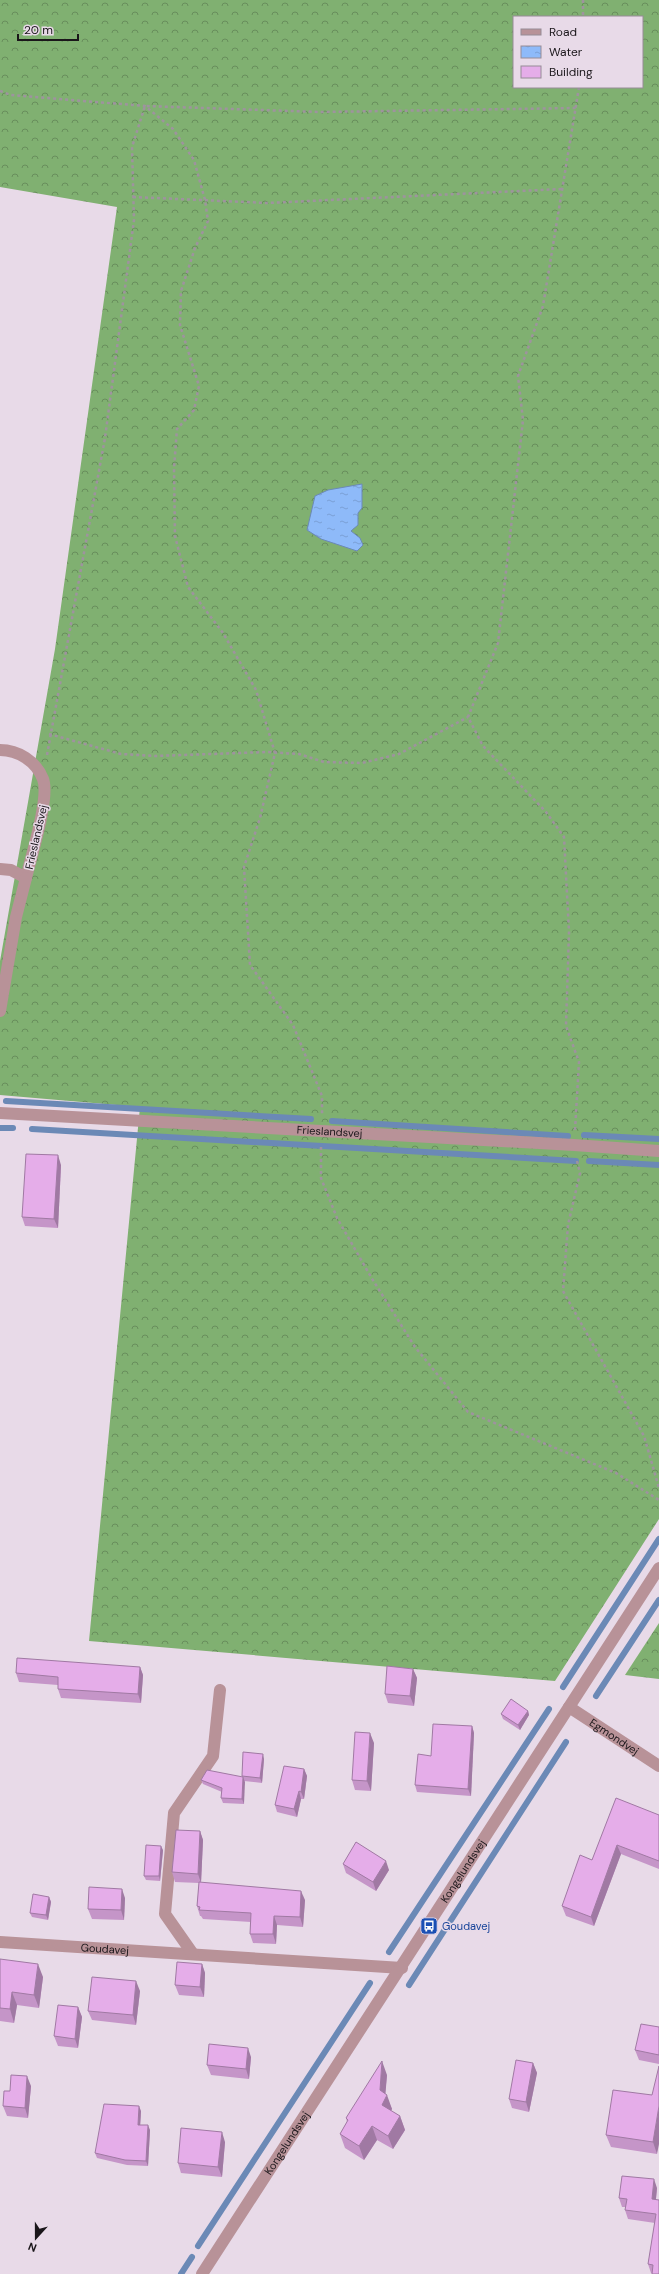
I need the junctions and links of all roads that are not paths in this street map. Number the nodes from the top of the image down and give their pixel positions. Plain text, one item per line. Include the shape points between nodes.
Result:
1 (0, 750) edge
2 (0, 869) edge
3 (26, 878) junction
4 (0, 1011) edge
5 (0, 1113) edge
6 (659, 1151) edge
7 (659, 1568) edge
8 (220, 1690) dead end
9 (569, 1707) junction
10 (659, 1766) edge
11 (0, 1942) edge
12 (193, 1954) junction
13 (402, 1968) junction
14 (202, 2274) edge

1 - 3 street, Frieslandsvej via 11,750 29,759 43,779 44,801
2 - 3 street, Frieslandsvej via 11,870
3 - 4 street, Frieslandsvej via 16,917
5 - 6 street, Frieslandsvej
7 - 9 street, Kongelundsvej
8 - 12 street via 213,1756 174,1813 165,1914
9 - 10 street, Egmondvej
9 - 13 street, Kongelundsvej
11 - 12 street, Goudavej
12 - 13 street, Goudavej
13 - 14 street, Kongelundsvej

